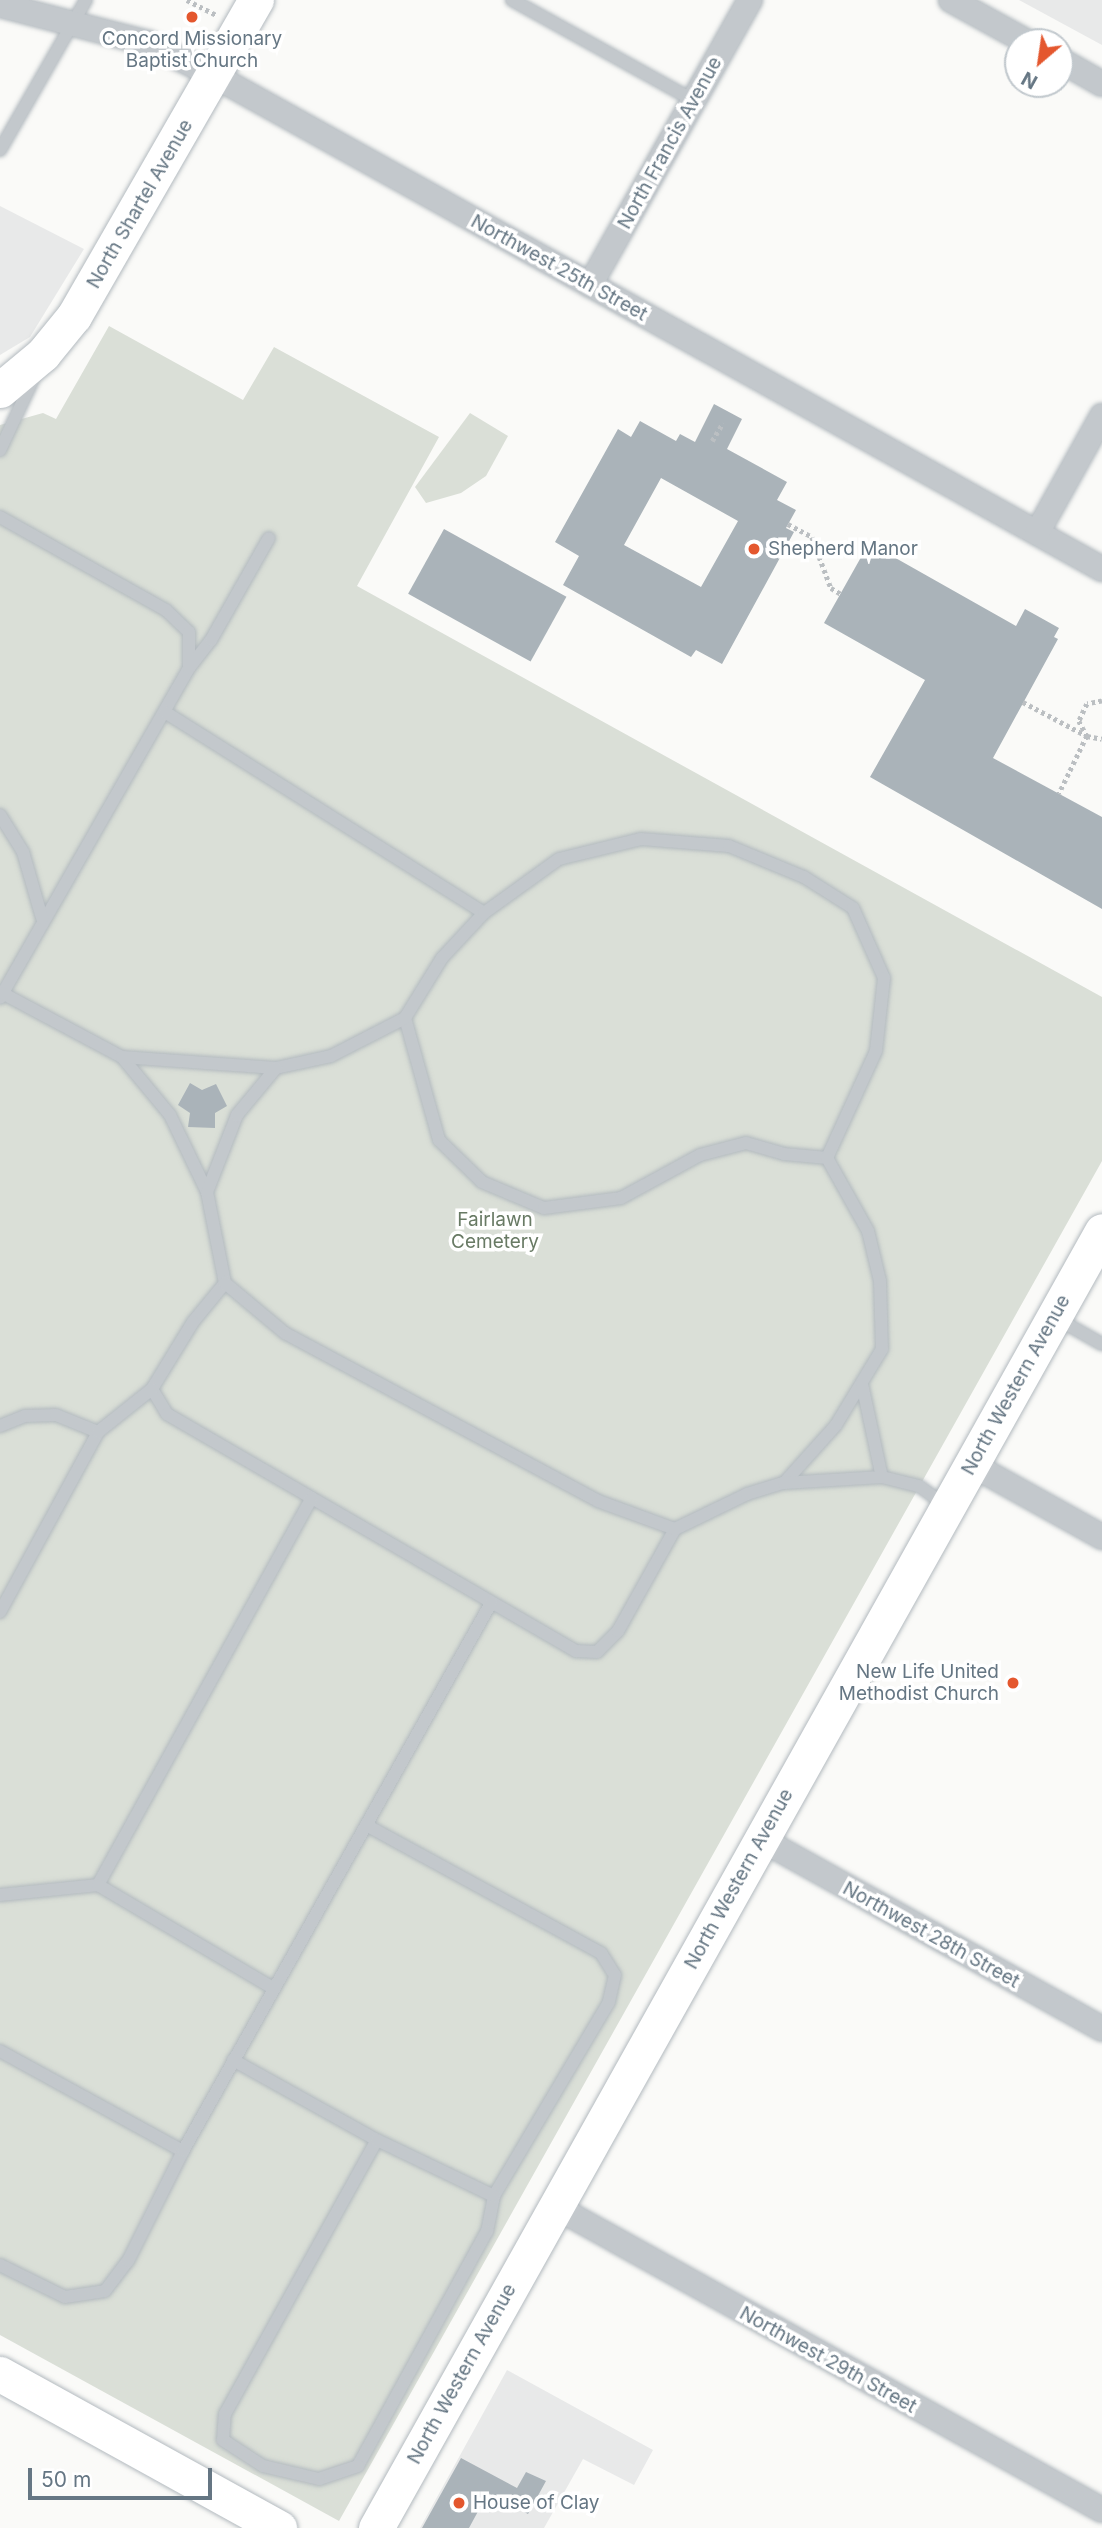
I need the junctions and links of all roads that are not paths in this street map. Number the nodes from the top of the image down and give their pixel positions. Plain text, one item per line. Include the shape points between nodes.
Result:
1 (86, 0) edge
2 (256, 0) edge
3 (512, 0) edge
4 (750, 0) edge
5 (951, 0) edge
6 (0, 5) edge
7 (73, 23) junction
8 (1004, 29) edge
9 (1074, 68) edge
10 (213, 75) junction
11 (1102, 84) edge
12 (695, 101) junction
13 (0, 150) edge
14 (590, 285) junction
15 (43, 355) junction
16 (0, 390) edge
17 (1102, 416) edge
18 (0, 450) edge
19 (0, 517) edge
20 (1037, 533) junction
21 (270, 538) dead end
22 (1102, 569) edge
23 (189, 668) junction
24 (165, 712) junction
25 (0, 815) edge
26 (484, 913) junction
27 (42, 918) junction
28 (1, 996) edge
29 (405, 1018) junction
30 (122, 1057) junction
31 (276, 1068) junction
32 (827, 1158) junction
33 (207, 1192) junction
34 (1102, 1231) edge
35 (225, 1283) junction
36 (1054, 1317) junction
37 (1102, 1344) edge
38 (862, 1384) junction
39 (152, 1389) junction
40 (0, 1426) edge
41 (98, 1432) junction
42 (971, 1464) junction
43 (882, 1477) junction
44 (784, 1483) junction
45 (312, 1498) junction
46 (948, 1506) junction
47 (675, 1529) junction
48 (1102, 1537) edge
49 (491, 1603) junction
50 (0, 1612) edge
51 (366, 1825) junction
52 (761, 1839) junction
53 (98, 1885) junction
54 (0, 1895) edge
55 (273, 1988) junction
56 (1102, 2029) edge
57 (0, 2051) edge
58 (233, 2060) junction
59 (377, 2140) junction
60 (183, 2151) junction
61 (494, 2196) junction
62 (556, 2207) junction
63 (0, 2265) edge
64 (0, 2374) edge
65 (1102, 2510) edge
66 (279, 2528) edge
67 (376, 2528) edge

1 - 7 lane
2 - 10 street, North Shartel Avenue
3 - 12 lane
4 - 12 street, North Francis Avenue
5 - 8 street
6 - 7 street, Northwest 25th Street
7 - 10 street, Northwest 25th Street via 148,43
7 - 13 lane
9 - 11 street
10 - 14 street, Northwest 25th Street
10 - 15 street, North Shartel Avenue via 93,286
12 - 14 street, North Francis Avenue
14 - 20 street, Northwest 25th Street
15 - 16 street, North Shartel Avenue
15 - 18 lane
17 - 20 street
19 - 23 lane via 166,610 189,632
20 - 22 street, Northwest 25th Street
21 - 23 lane via 211,640
23 - 24 lane
24 - 26 lane
24 - 27 lane
25 - 27 lane via 23,852
26 - 29 lane via 442,958
26 - 32 lane via 559,859 640,839 729,846 804,877 853,908 884,978 883,990 876,1051
27 - 28 lane
28 - 30 lane
29 - 31 lane via 331,1056
29 - 32 lane via 439,1140 482,1182 544,1208 621,1198 700,1155 746,1143 784,1154
30 - 31 lane
30 - 33 lane via 170,1115
31 - 33 lane via 237,1115
32 - 38 lane via 868,1231 880,1281 882,1349
33 - 35 lane
34 - 36 street, North Western Avenue
35 - 39 lane via 193,1322
35 - 47 lane via 285,1333 598,1501
36 - 37 lane
36 - 42 street, North Western Avenue
38 - 43 lane
38 - 44 lane via 836,1425
39 - 41 lane
39 - 45 lane via 167,1414
40 - 41 lane via 25,1416 56,1415
41 - 50 lane
42 - 46 street, North Western Avenue
42 - 48 street
43 - 44 lane
43 - 46 lane via 919,1486
44 - 47 lane via 747,1494
45 - 49 lane
45 - 53 lane
46 - 52 street, North Western Avenue
47 - 49 lane via 618,1631 597,1652 576,1651
49 - 51 lane
51 - 55 lane
51 - 61 lane via 601,1952 615,1975 609,2001
52 - 56 street, Northwest 28th Street
52 - 62 street, North Western Avenue
53 - 54 lane
53 - 55 lane
55 - 58 lane
57 - 60 lane
58 - 59 lane
58 - 60 lane
59 - 61 lane
59 - 61 lane via 225,2414 223,2440 263,2466 319,2479 358,2466 488,2231
60 - 63 lane via 128,2261 105,2291 65,2297
62 - 65 street, Northwest 29th Street
62 - 67 street, North Western Avenue
64 - 66 street

